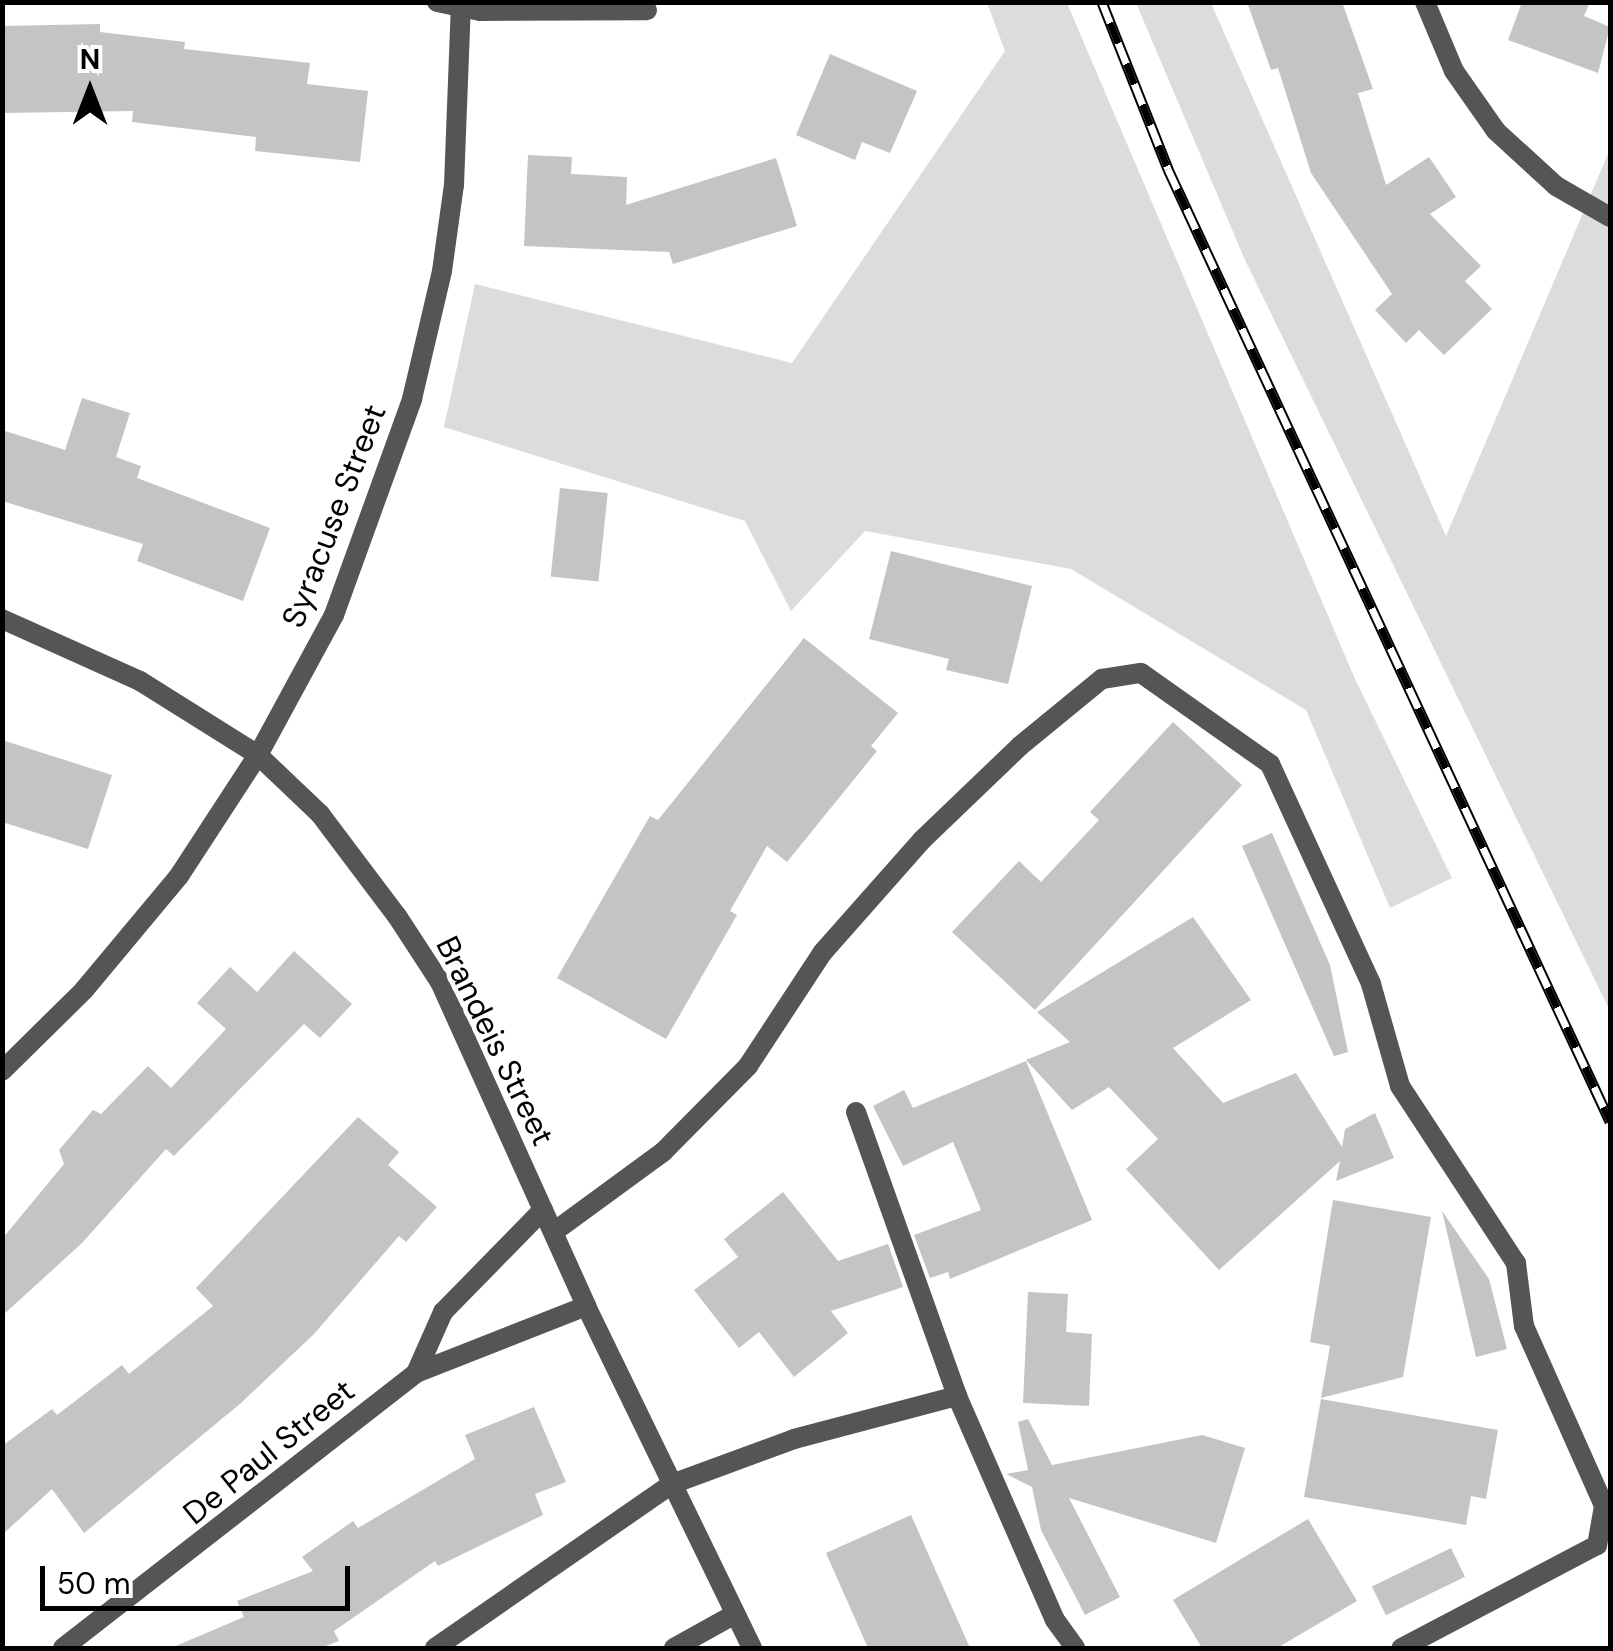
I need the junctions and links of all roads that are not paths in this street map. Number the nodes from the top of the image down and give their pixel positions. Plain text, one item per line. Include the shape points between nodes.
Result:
1 (436, 2) edge
2 (1425, 2) edge
3 (461, 4) edge
4 (646, 10) dead end
5 (1610, 217) edge
6 (2, 619) edge
7 (258, 755) junction
8 (2, 1070) edge
9 (856, 1112) dead end
10 (543, 1210) junction
11 (555, 1231) junction
12 (586, 1306) junction
13 (416, 1373) junction
14 (957, 1396) junction
15 (672, 1484) junction
16 (735, 1614) junction
17 (63, 1648) edge
18 (435, 1648) edge
19 (674, 1648) edge
20 (752, 1648) edge
21 (1074, 1648) edge
22 (1402, 1648) edge

1 - 3 street
2 - 5 street via 1454,70 1496,131 1556,186
3 - 4 street
3 - 7 street, Syracuse Street via 454,185 412,399 334,614
6 - 7 street, Brandeis Street via 140,681
7 - 8 street, Syracuse Street via 180,876 84,990
7 - 10 street, Brandeis Street via 320,814 440,982
9 - 14 street
10 - 11 street, Brandeis Street
10 - 13 street, De Paul Street via 444,1312
11 - 12 street, Brandeis Street
11 - 22 street via 664,1152 748,1066 823,952 922,840 1020,746 1102,679 1142,673 1270,764 1371,984 1400,1086 1516,1263 1524,1326 1604,1506 1596,1545
12 - 13 street, De Paul Street
12 - 15 street, Brandeis Street
13 - 17 street, De Paul Street
14 - 15 street via 794,1439
14 - 21 street via 1055,1620
15 - 16 street, Brandeis Street
15 - 18 street
16 - 19 street
16 - 20 street, Brandeis Street

